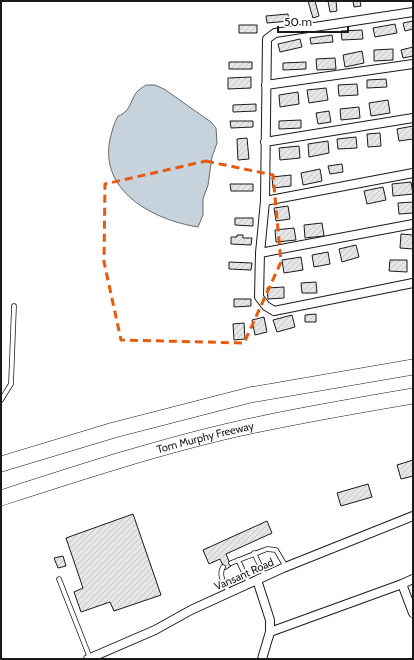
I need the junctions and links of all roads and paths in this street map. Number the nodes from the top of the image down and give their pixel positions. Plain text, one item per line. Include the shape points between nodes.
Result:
1 (413, 12) edge
2 (413, 64) edge
3 (266, 85) junction
4 (413, 118) edge
5 (265, 142) junction
6 (413, 173) edge
7 (265, 201) junction
8 (413, 224) edge
9 (260, 253) junction
10 (413, 283) edge
11 (14, 306) dead end
12 (413, 367) edge
13 (413, 396) edge
14 (1, 400) edge
15 (1, 464) edge
16 (1, 498) edge
17 (413, 516) edge
18 (254, 553) junction
19 (238, 560) junction
20 (231, 563) dead end
21 (223, 567) dead end
22 (286, 567) junction
23 (266, 576) junction
24 (60, 579) dead end
25 (413, 579) edge
26 (257, 580) junction
27 (249, 584) junction
28 (402, 584) junction
29 (230, 592) junction
30 (413, 613) edge
31 (270, 632) junction
32 (89, 659) edge
33 (262, 659) edge

1 - 3 street via 275,33 267,39
2 - 3 street
3 - 5 street
4 - 5 street
5 - 7 street
6 - 7 street
7 - 9 street
8 - 9 street
9 - 10 street via 259,297 274,311
11 - 14 lane via 11,384
12 - 15 highway via 250,395 114,430
13 - 16 highway, Tom Murphy Freeway via 236,429 77,473
17 - 22 street, Vansant Road
18 - 19 lane
18 - 22 lane via 267,549 276,550
18 - 23 lane
19 - 20 lane
19 - 27 lane
21 - 29 lane via 220,572
22 - 23 street, Vansant Road
23 - 26 street, Vansant Road
24 - 32 lane
25 - 28 street
26 - 27 street, Vansant Road
26 - 31 street via 270,620
27 - 29 street, Vansant Road
28 - 30 street
28 - 31 street
29 - 32 street, Vansant Road via 155,630
31 - 33 street

